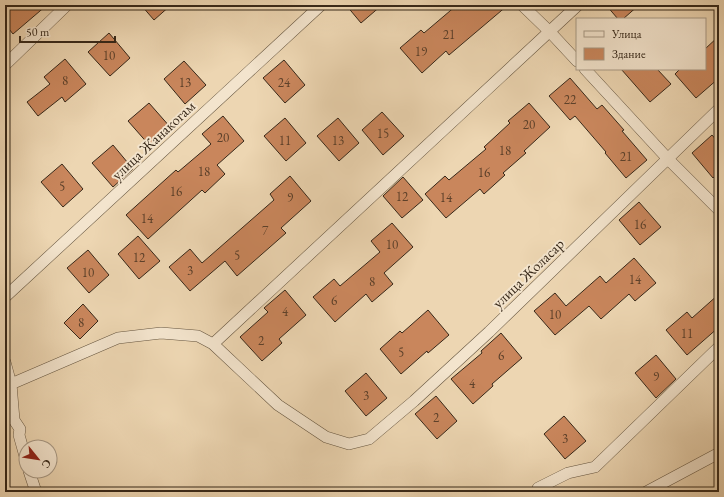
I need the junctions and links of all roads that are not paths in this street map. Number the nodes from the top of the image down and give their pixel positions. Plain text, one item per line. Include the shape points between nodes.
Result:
1 (67, 5) edge
2 (321, 5) edge
3 (522, 5) edge
4 (578, 5) edge
5 (550, 32) junction
6 (576, 60) edge
7 (5, 65) edge
8 (586, 70) edge
9 (719, 109) edge
10 (668, 159) junction
11 (719, 210) edge
12 (5, 297) edge
13 (213, 344) junction
14 (719, 347) edge
15 (5, 362) edge
16 (11, 384) junction
17 (20, 439) edge
18 (719, 453) edge
19 (32, 479) edge
20 (538, 488) dead end
21 (36, 492) edge
22 (646, 492) edge

1 - 7 street
2 - 12 street, улица Жанакогам
3 - 5 street
4 - 5 street
5 - 6 street
5 - 13 street
8 - 10 street
9 - 10 street, улица Жоласар
10 - 11 street
10 - 13 street, улица Жоласар via 490,332 369,439 349,444 326,437 278,405
13 - 16 street via 198,336 161,333 118,338
14 - 20 street via 594,467 568,473
15 - 16 street
16 - 17 street via 14,420 20,429
18 - 22 street
19 - 21 street

